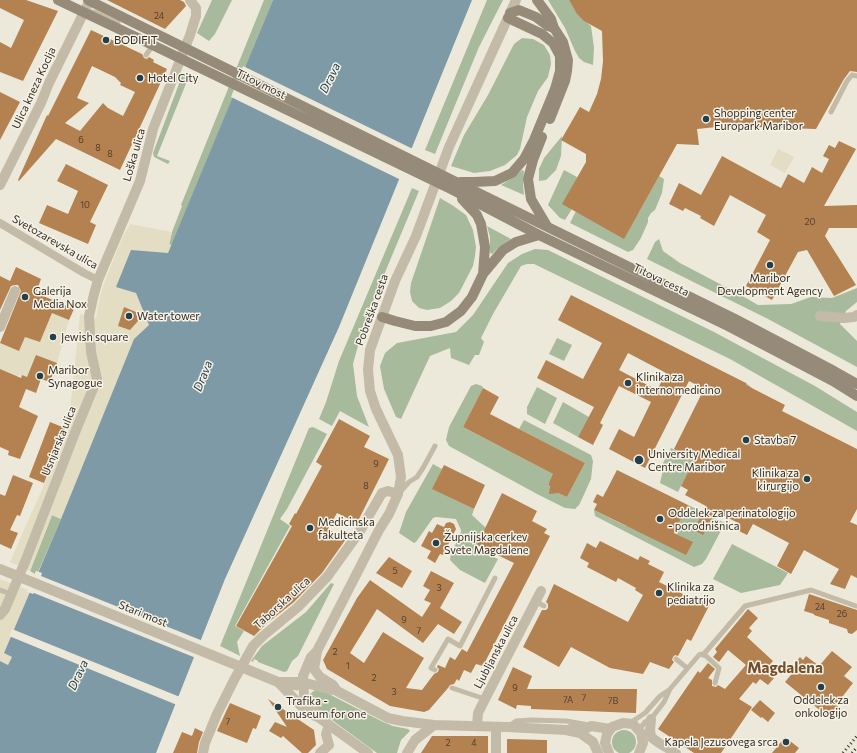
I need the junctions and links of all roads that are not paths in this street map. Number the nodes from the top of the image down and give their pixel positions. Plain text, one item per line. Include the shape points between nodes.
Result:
1 (58, 0) edge
2 (89, 0) edge
3 (190, 0) edge
4 (516, 0) edge
5 (538, 0) edge
6 (84, 14) junction
7 (509, 15) junction
8 (554, 28) junction
9 (156, 41) junction
10 (183, 54) junction
11 (146, 56) dead end
12 (857, 76) edge
13 (831, 112) dead end
14 (0, 186) edge
15 (454, 186) junction
16 (0, 223) edge
17 (547, 226) junction
18 (538, 235) junction
19 (482, 274) junction
20 (98, 280) junction
21 (15, 291) dead end
22 (857, 315) edge
23 (820, 316) dead end
24 (382, 317) junction
25 (0, 327) edge
26 (857, 384) edge
27 (857, 396) edge
28 (435, 446) dead end
29 (398, 494) junction
30 (0, 569) edge
31 (495, 578) dead end
32 (0, 590) edge
33 (541, 590) dead end
34 (12, 594) junction
35 (856, 606) edge
36 (0, 615) edge
37 (317, 651) junction
38 (703, 654) junction
39 (676, 659) dead end
40 (314, 665) junction
41 (687, 668) junction
42 (436, 670) dead end
43 (278, 682) junction
44 (302, 682) junction
45 (716, 683) dead end
46 (452, 688) dead end
47 (670, 689) junction
48 (337, 691) junction
49 (484, 699) junction
50 (318, 717) junction
51 (651, 719) junction
52 (629, 723) junction
53 (434, 724) junction
54 (329, 725) junction
55 (477, 726) junction
56 (507, 726) junction
57 (591, 726) junction
58 (496, 727) junction
59 (610, 729) junction
60 (566, 730) junction
61 (641, 734) junction
62 (203, 753) edge
63 (320, 753) edge
64 (368, 753) edge
65 (407, 753) edge
66 (496, 753) edge
67 (598, 753) edge
68 (609, 753) edge
69 (639, 753) edge
70 (664, 753) edge
71 (676, 753) edge

1 - 15 main road, Titov most, bridge
2 - 6 street, Ulica kneza Koclja
2 - 15 main road, Titov most, bridge
3 - 10 street, Loška ulica via 196,8 196,16
4 - 7 street, Pobreška cesta
5 - 8 main road
6 - 9 lane via 96,12
6 - 14 street, Ulica kneza Koclja
7 - 8 main road via 519,10
7 - 15 main road via 553,43 560,56 560,71 555,88 534,140 524,159 512,173 494,181
7 - 24 street, Pobreška cesta via 455,134
8 - 17 main road via 563,42 568,70 528,179 531,199
9 - 10 lane
9 - 11 lane
10 - 20 street, Loška ulica via 153,129 140,181
12 - 13 lane via 852,75 847,81
15 - 17 main road, Titova cesta
15 - 18 main road, Titova cesta
15 - 19 main road via 481,224 485,247
16 - 20 street, Svetozarevska ulica
17 - 26 main road, Titova cesta via 735,319
18 - 19 main road via 516,242 503,250
18 - 27 main road, Titova cesta via 728,326
19 - 24 main road via 472,297 461,311 446,322 431,326 415,326
20 - 34 street, Usnjarska ulica via 89,316 91,352 97,379
21 - 25 street
22 - 23 street via 844,318
24 - 29 street, Pobreška cesta via 370,350 368,370 374,403 398,455 401,477
28 - 29 lane via 420,472
29 - 37 street, Pobreška cesta
29 - 62 street, Taborska ulica via 388,490 382,493 360,531 327,577 254,646 217,714
30 - 43 street, Stari most, bridge
31 - 42 lane via 460,646 448,639 431,668
32 - 34 lane
33 - 49 street, Ljubljanska ulica via 540,604
34 - 36 street, Usnjarska ulica
35 - 38 lane via 812,590 744,606
37 - 40 street
37 - 44 street via 308,662
38 - 41 lane via 699,654
38 - 45 lane via 719,669
39 - 41 lane
40 - 44 lane
40 - 48 street via 317,673
41 - 47 lane
43 - 44 street
43 - 50 street via 308,713
44 - 48 street
44 - 50 street via 304,696
46 - 49 lane
47 - 51 lane
47 - 52 lane via 640,717
48 - 53 street via 388,718 402,722
49 - 55 street, Ljubljanska ulica via 478,713
50 - 54 street
51 - 61 lane via 645,722
51 - 71 street via 651,736
52 - 59 street via 619,723
52 - 61 street
53 - 55 street
53 - 65 street via 415,740
54 - 63 street via 326,734 329,745
54 - 64 street
55 - 58 street
56 - 57 lane via 516,721 531,720 571,721
56 - 58 street
56 - 60 street
57 - 59 street
57 - 60 street
58 - 66 street
59 - 68 street via 605,743
60 - 67 street via 588,738
61 - 69 street via 642,748
61 - 70 street

